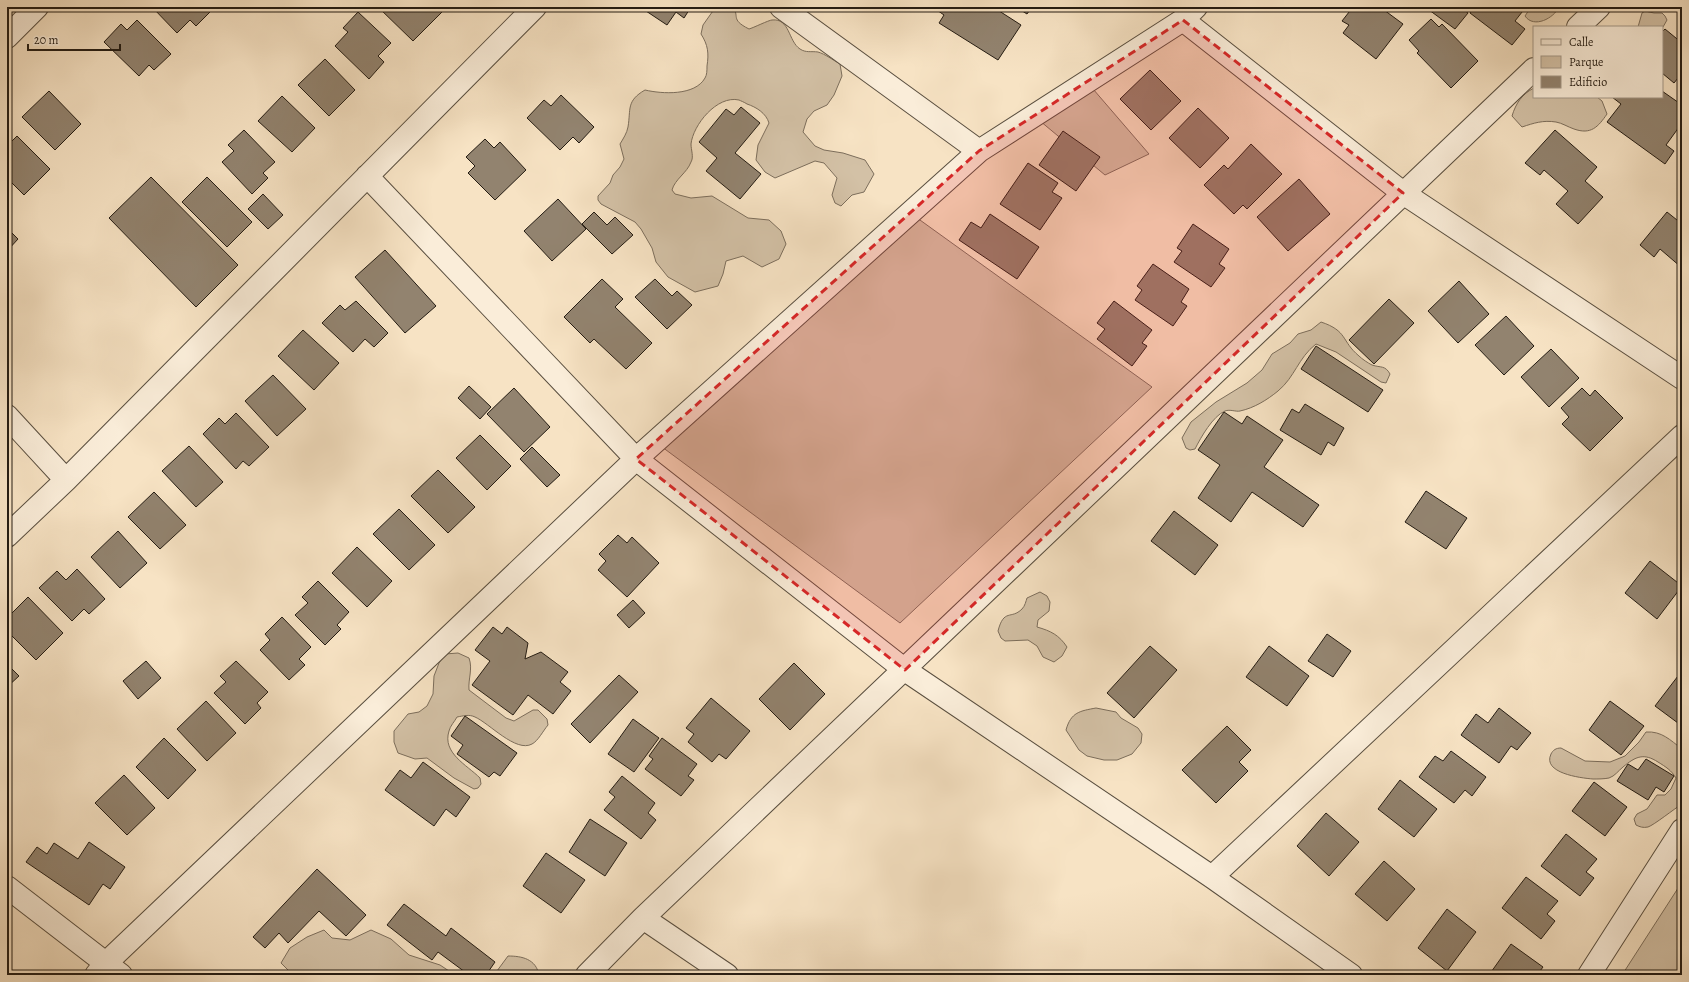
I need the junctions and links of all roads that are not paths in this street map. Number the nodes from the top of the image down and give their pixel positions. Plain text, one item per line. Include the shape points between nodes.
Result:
1 (37, 7) edge
2 (535, 7) edge
3 (781, 7) edge
4 (1599, 7) edge
5 (1189, 14) edge
6 (1579, 26) edge
7 (7, 37) edge
8 (1533, 70) edge
9 (979, 151) junction
10 (367, 176) junction
11 (1403, 193) junction
12 (1682, 378) edge
13 (7, 416) edge
14 (1682, 436) edge
15 (636, 459) junction
16 (66, 480) junction
17 (7, 536) edge
18 (906, 670) junction
19 (1682, 830) edge
20 (1212, 877) junction
21 (7, 887) edge
22 (643, 918) junction
23 (107, 971) edge
24 (587, 975) edge
25 (727, 975) edge
26 (1351, 975) edge
27 (1589, 975) edge

1 - 7 street
2 - 10 street
3 - 9 street
4 - 6 street
5 - 9 street
5 - 11 street
8 - 11 street
9 - 15 street
10 - 15 street
10 - 16 street
11 - 12 street
11 - 18 street
13 - 16 street
14 - 20 street
15 - 18 street
15 - 23 street
16 - 17 street
18 - 20 street
18 - 22 street
19 - 27 street
20 - 26 street
21 - 23 street
22 - 24 street
22 - 25 street

